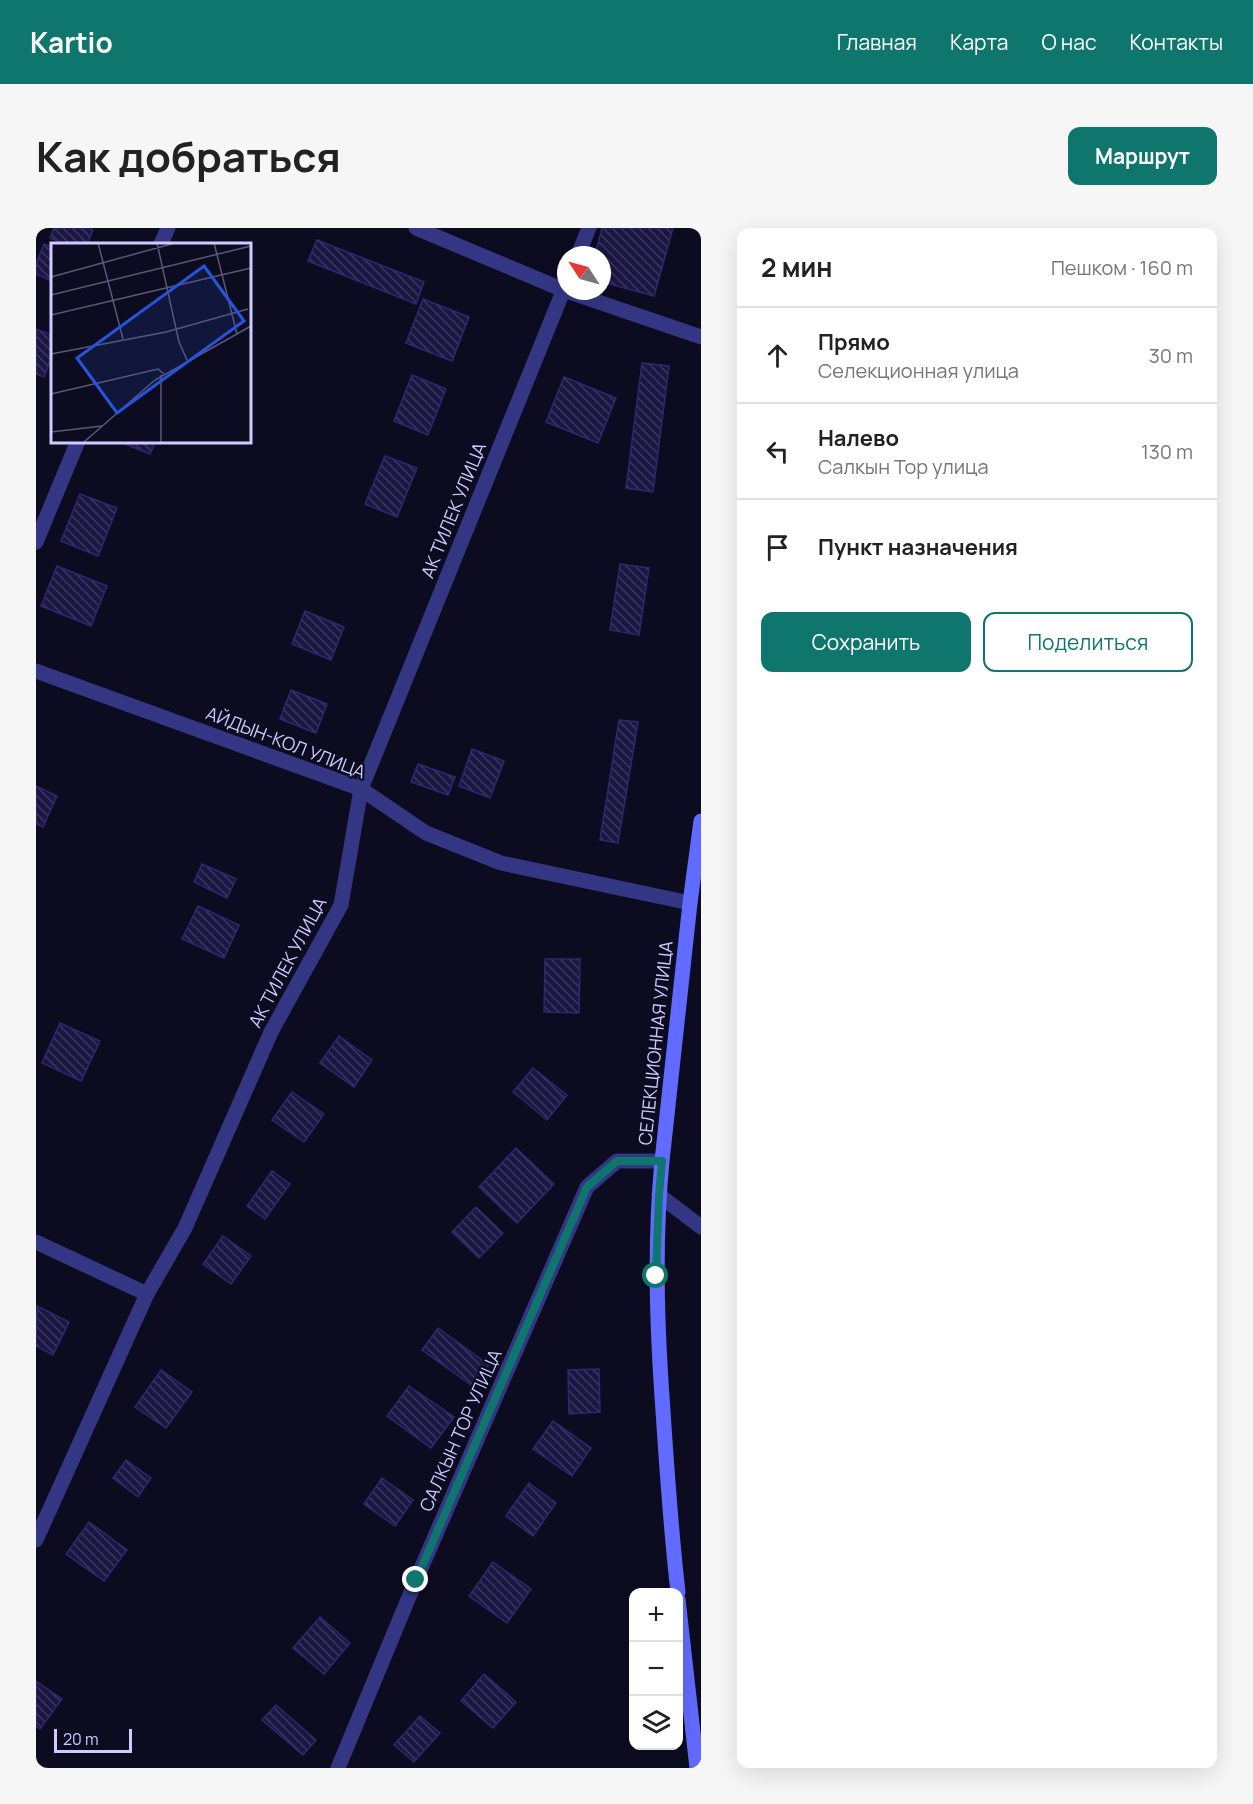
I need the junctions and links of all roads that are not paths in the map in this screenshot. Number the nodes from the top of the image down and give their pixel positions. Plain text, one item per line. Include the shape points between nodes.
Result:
1 (168, 228) edge
2 (416, 228) edge
3 (589, 228) edge
4 (161, 243) edge
5 (582, 246) edge
6 (557, 286) edge
7 (560, 300) edge
8 (596, 300) edge
9 (701, 337) edge
10 (78, 442) edge
11 (36, 542) edge
12 (36, 670) edge
13 (360, 789) junction
14 (701, 821) edge
15 (690, 903) junction
16 (662, 1161) junction
17 (659, 1195) junction
18 (701, 1227) edge
19 (36, 1242) edge
20 (147, 1293) junction
21 (36, 1540) edge
22 (677, 1588) edge
23 (683, 1642) edge
24 (338, 1768) edge
25 (697, 1768) edge

1 - 4 street
2 - 6 street
3 - 5 street
7 - 13 street, АК ТИЛЕК УЛИЦА
8 - 9 street
10 - 11 street
12 - 13 street, АЙДЫН-КОЛ УЛИЦА
13 - 15 street, АЙДЫН-КОЛ УЛИЦА via 426,833 501,863
13 - 20 street, АК ТИЛЕК УЛИЦА via 341,905 272,1032 185,1228
14 - 15 street, СЕЛЕКЦИОННАЯ УЛИЦА
15 - 16 street, СЕЛЕКЦИОННАЯ УЛИЦА
16 - 17 street, СЕЛЕКЦИОННАЯ УЛИЦА
16 - 24 street, САЛКЫН ТОР УЛИЦА via 617,1161 587,1187
17 - 18 street
17 - 22 street, СЕЛЕКЦИОННАЯ УЛИЦА via 658,1342
19 - 20 street
20 - 21 street, АК ТИЛЕК УЛИЦА
23 - 25 street

